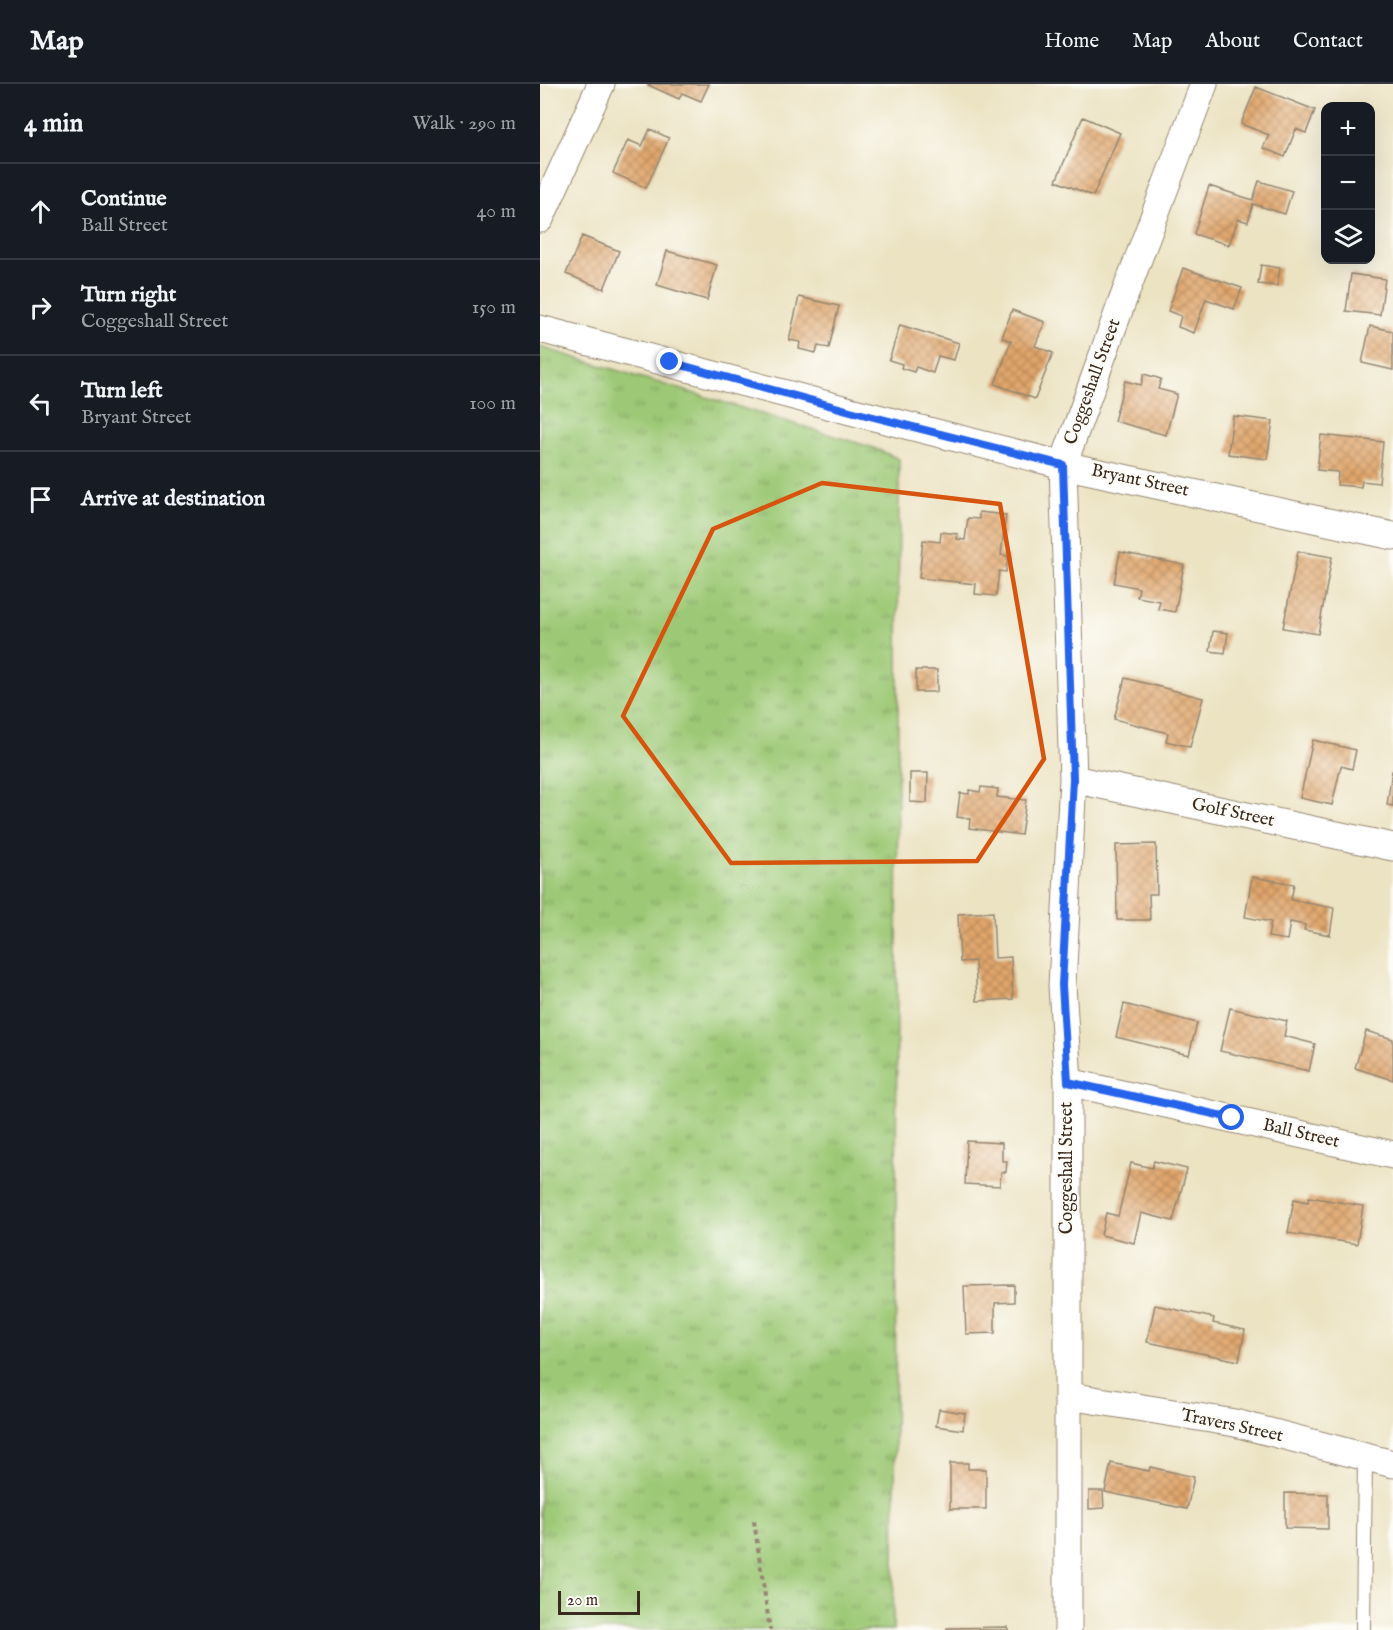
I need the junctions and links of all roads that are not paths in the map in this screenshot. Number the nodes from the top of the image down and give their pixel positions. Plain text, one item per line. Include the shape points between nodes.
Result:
1 (601, 84) edge
2 (1204, 84) edge
3 (540, 219) edge
4 (540, 329) edge
5 (1063, 465) junction
6 (1393, 536) edge
7 (1073, 779) junction
8 (1393, 848) edge
9 (1068, 1082) junction
10 (1393, 1155) edge
11 (1069, 1396) junction
12 (1365, 1458) junction
13 (1393, 1464) edge
14 (1068, 1630) edge
15 (1363, 1630) edge

1 - 3 street
2 - 5 street, Coggeshall Street
4 - 5 street, Bryant Street
5 - 6 street, Bryant Street
5 - 7 street, Coggeshall Street
7 - 8 street, Golf Street
7 - 9 street, Coggeshall Street via 1062,985
9 - 10 street, Ball Street
9 - 11 street, Coggeshall Street
11 - 12 street, Travers Street via 1235,1423
11 - 14 street, Coggeshall Street
12 - 13 street, Travers Street
12 - 15 lane

